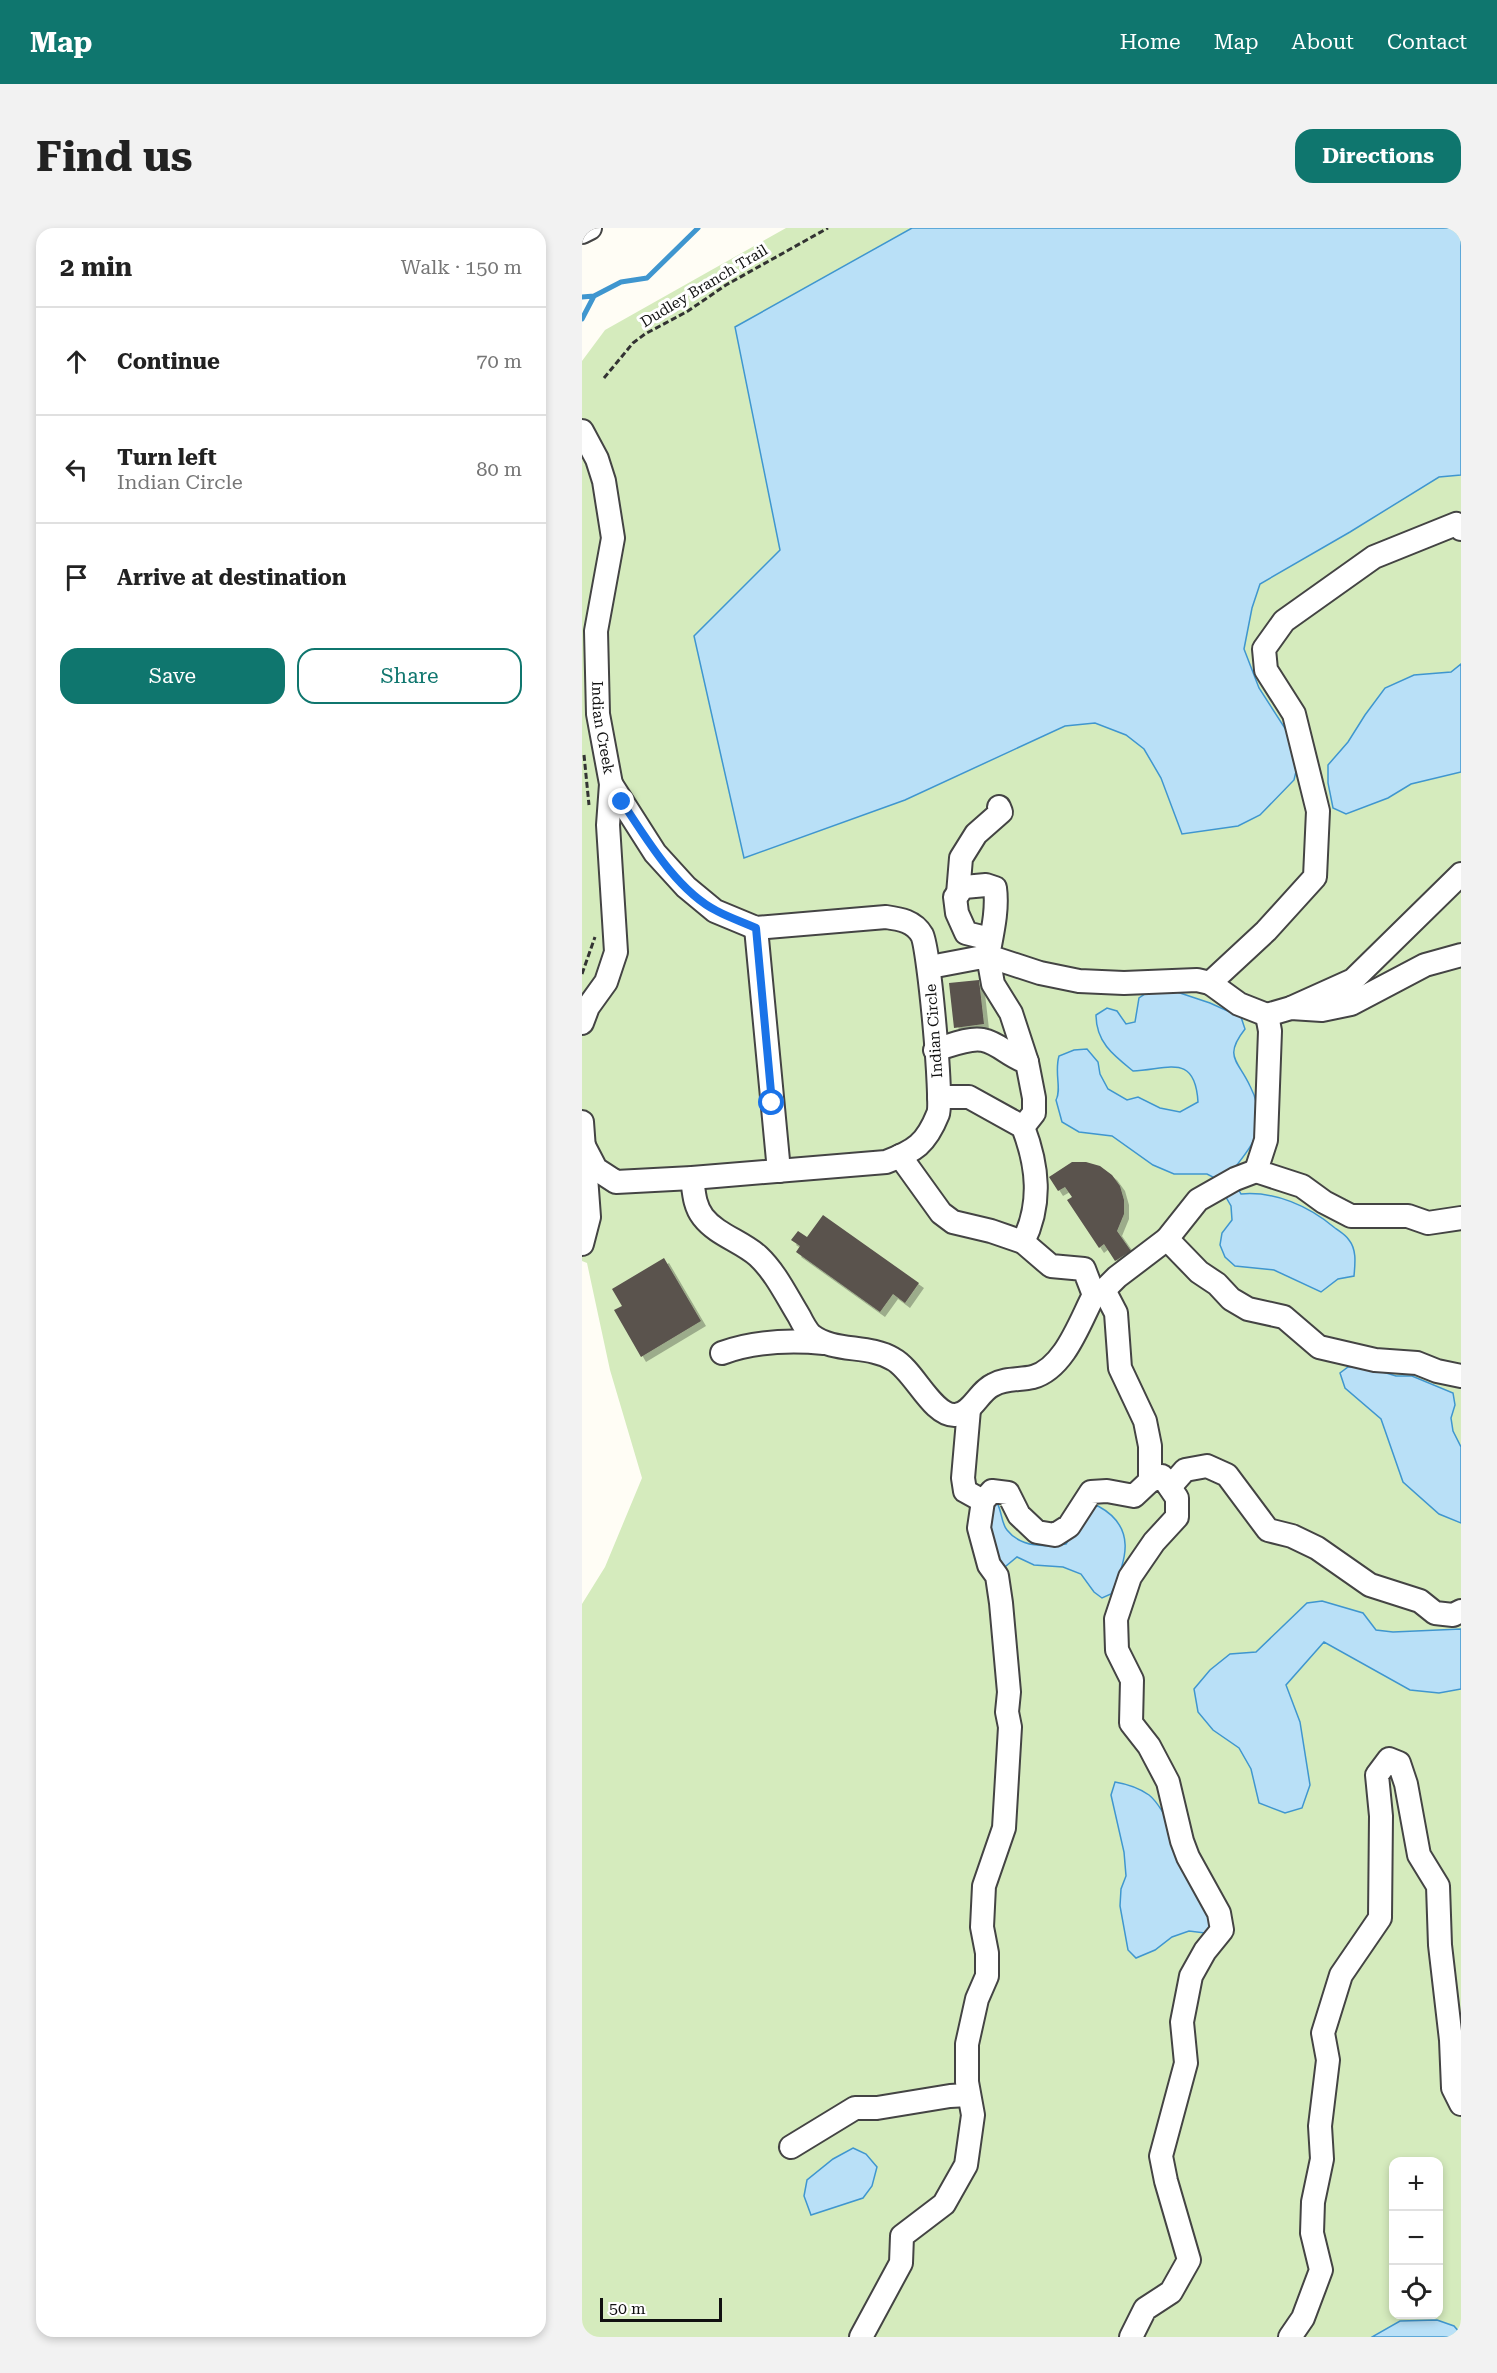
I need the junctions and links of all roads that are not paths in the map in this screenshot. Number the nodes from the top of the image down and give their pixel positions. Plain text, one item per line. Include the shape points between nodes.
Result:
1 (590, 228) edge
2 (582, 232) edge
3 (582, 431) edge
4 (1461, 529) edge
5 (611, 784) junction
6 (999, 807) dead end
7 (1461, 874) edge
8 (958, 894) junction
9 (756, 928) junction
10 (989, 950) junction
11 (1461, 955) edge
12 (930, 968) junction
13 (1210, 983) junction
14 (1291, 1008) junction
15 (1267, 1015) junction
16 (582, 1023) edge
17 (936, 1050) junction
18 (1027, 1062) junction
19 (939, 1096) junction
20 (582, 1122) edge
21 (1023, 1127) junction
22 (584, 1144) junction
23 (900, 1156) junction
24 (778, 1171) junction
25 (692, 1178) junction
26 (1236, 1179) junction
27 (1461, 1218) edge
28 (1167, 1239) junction
29 (1023, 1242) junction
30 (582, 1244) edge
31 (1099, 1293) junction
32 (826, 1343) junction
33 (722, 1353) dead end
34 (1461, 1376) edge
35 (969, 1409) junction
36 (1160, 1484) junction
37 (983, 1501) junction
38 (1461, 1611) edge
39 (968, 2095) junction
40 (1461, 2104) edge
41 (791, 2147) dead end
42 (861, 2337) edge
43 (1131, 2337) edge
44 (1290, 2337) edge

1 - 2 lane
3 - 5 lane, Indian Creek via 604,481 613,538 596,631 598,714
4 - 13 lane via 1456,524 1374,557 1284,621 1264,649 1266,670 1294,714 1318,811 1315,877
5 - 9 lane, Indian Circle via 656,853 686,887 715,910
5 - 16 lane, Indian Creek via 608,825 616,952 606,982
6 - 8 lane via 1001,812 976,834 962,858
7 - 14 lane via 1353,980
8 - 10 lane via 957,913 966,933 982,937
8 - 10 lane via 964,887 995,888
9 - 12 lane, Indian Circle via 886,916 907,920 921,934
9 - 24 lane
10 - 12 lane
10 - 13 lane via 1040,973 1079,981
10 - 18 lane via 993,984 1011,1013
11 - 14 lane via 1425,964 1351,1004 1322,1010
12 - 17 lane, Indian Circle
13 - 15 lane via 1239,1004
14 - 15 lane
15 - 26 lane via 1270,1031 1266,1140
17 - 18 lane via 983,1040
17 - 19 lane, Indian Circle
18 - 21 lane via 1034,1113
19 - 21 lane via 969,1097
19 - 23 lane, Indian Circle via 940,1111 929,1134 912,1151
20 - 22 lane
21 - 29 lane via 1034,1155 1035,1207
22 - 25 lane, Indian Circle via 596,1169 616,1182
22 - 30 lane via 589,1217
23 - 24 lane, Indian Circle via 886,1162
23 - 29 lane via 941,1213 953,1222
24 - 25 lane, Indian Circle
25 - 32 lane via 697,1208 704,1219 757,1255 778,1278 810,1334
26 - 27 lane via 1302,1186 1351,1216 1408,1216 1428,1223
26 - 28 lane via 1198,1200
28 - 31 lane
28 - 34 lane via 1231,1299 1248,1309 1284,1317 1319,1347 1376,1360 1417,1363
29 - 31 lane via 1051,1266 1083,1269
31 - 35 lane via 1068,1346 1050,1367 1035,1377 991,1385
31 - 36 lane via 1116,1313 1120,1368 1145,1421
32 - 33 lane via 796,1341 740,1346
32 - 35 lane via 893,1359 946,1414 957,1415
35 - 37 lane via 963,1478 965,1491
36 - 37 lane via 1134,1496 1091,1492 1069,1526 1055,1535 1037,1532 1019,1515 1008,1493 992,1491
36 - 38 lane via 1185,1470 1207,1466 1227,1475 1268,1530 1317,1548 1370,1585 1420,1601 1435,1613 1453,1615
36 - 43 lane via 1177,1498 1177,1517 1130,1577 1116,1619 1117,1650 1132,1680 1131,1723 1149,1746 1168,1782 1182,1841 1219,1913 1222,1930 1191,1976 1182,2022 1186,2063 1161,2156 1190,2260 1171,2292 1145,2309
37 - 39 lane via 979,1528 989,1565 997,1576 1010,1692 1010,1727 1004,1828 984,1886 982,1927 987,1976 977,1999 967,2044
39 - 41 lane via 855,2108
39 - 42 lane via 973,2115 966,2164 944,2204 902,2236 901,2263
40 - 44 lane via 1453,2088 1438,1886 1419,1855 1399,1763 1389,1760 1377,1775 1381,1816 1380,1918 1341,1975 1323,2032 1328,2060 1320,2126 1322,2159 1313,2202 1312,2232 1321,2270 1303,2318

